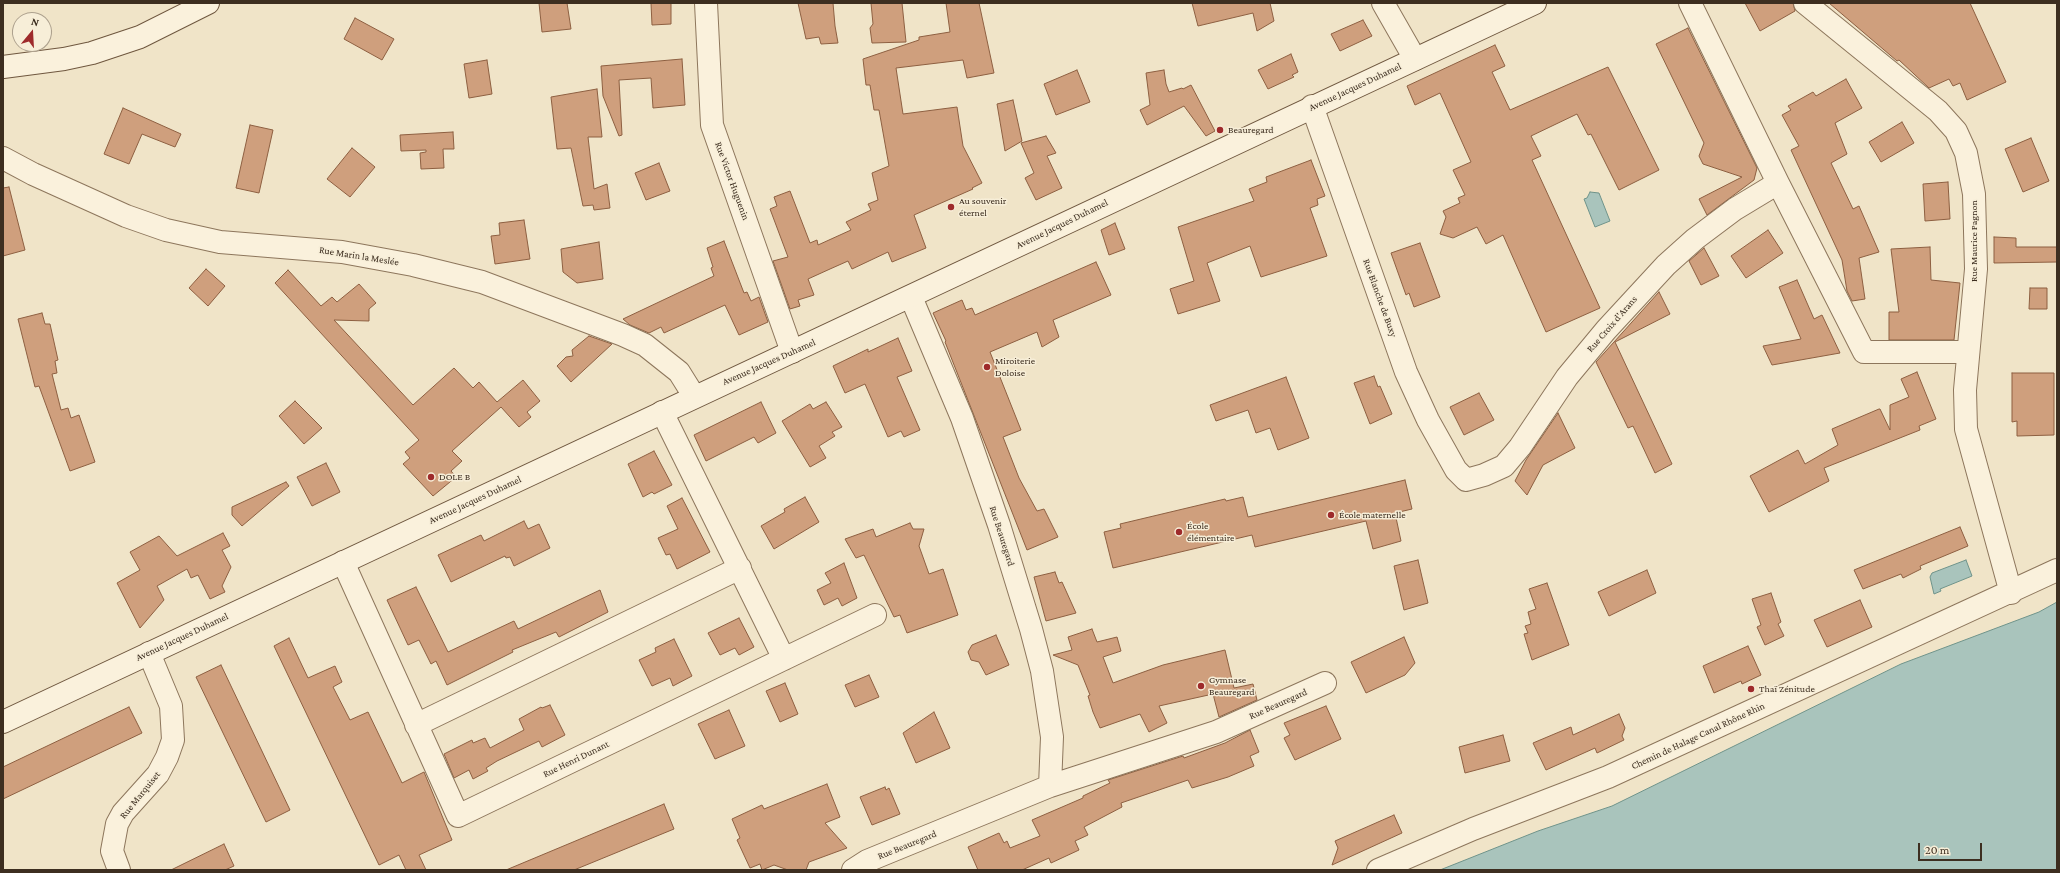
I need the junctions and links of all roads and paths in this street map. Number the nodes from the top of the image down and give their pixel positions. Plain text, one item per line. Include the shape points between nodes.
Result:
1 (208, 3) edge
2 (706, 3) edge
3 (1383, 3) edge
4 (1535, 3) edge
5 (1690, 3) edge
6 (1805, 3) edge
7 (1415, 59) junction
8 (3, 67) edge
9 (1312, 106) junction
10 (3, 158) edge
11 (1778, 183) junction
12 (911, 297) junction
13 (792, 352) junction
14 (1968, 352) junction
15 (694, 396) junction
16 (662, 412) junction
17 (1466, 480) joint
18 (343, 562) junction
19 (740, 568) junction
20 (2057, 570) edge
21 (2011, 593) junction
22 (875, 615) dead end
23 (149, 653) junction
24 (784, 659) junction
25 (1325, 683) dead end
26 (3, 722) edge
27 (416, 725) junction
28 (1050, 786) junction
29 (119, 870) edge
30 (853, 870) edge
31 (1378, 870) edge

1 - 8 street via 140,37 92,53
2 - 13 street, Rue Victor Huguenin via 712,125
3 - 7 street
4 - 7 street, Avenue Jacques Duhamel
5 - 11 street
6 - 14 street, Rue Maurice Pagnon via 1938,111 1962,142 1974,194 1976,269
7 - 9 street, Avenue Jacques Duhamel
9 - 12 street, Avenue Jacques Duhamel
9 - 17 street, Rue Blanche de Buxy via 1406,372 1428,420 1456,470
10 - 15 street, Rue Marin la Meslée via 126,216 166,230 220,242 342,252 413,265 482,282 645,345 679,372
11 - 14 street via 1864,352
11 - 17 street, Rue Croix d'Arans via 1735,209 1695,239 1666,266 1606,330 1567,377 1520,447 1504,466
12 - 13 street, Avenue Jacques Duhamel
12 - 28 street, Rue Beauregard via 962,418 1031,629 1042,671 1052,737
13 - 15 street, Avenue Jacques Duhamel
14 - 21 street, Rue Maurice Pagnon via 1965,390 1966,429
15 - 16 street, Avenue Jacques Duhamel
16 - 18 street, Avenue Jacques Duhamel
16 - 19 street
18 - 23 street, Avenue Jacques Duhamel
18 - 27 street, Rue Henri Dunant
19 - 24 street
19 - 27 street
20 - 21 street, Chemin de Halage Canal Rhône Rhin
21 - 31 street, Chemin de Halage Canal Rhône Rhin via 1608,777 1473,829
22 - 24 street, Rue Henri Dunant
23 - 26 street, Avenue Jacques Duhamel
23 - 29 street, Rue Marquiset via 172,706 173,740 158,774 123,813 117,824 112,851
24 - 27 street, Rue Henri Dunant via 458,816
25 - 28 street, Rue Beauregard via 1216,732
28 - 30 street, Rue Beauregard via 868,861

